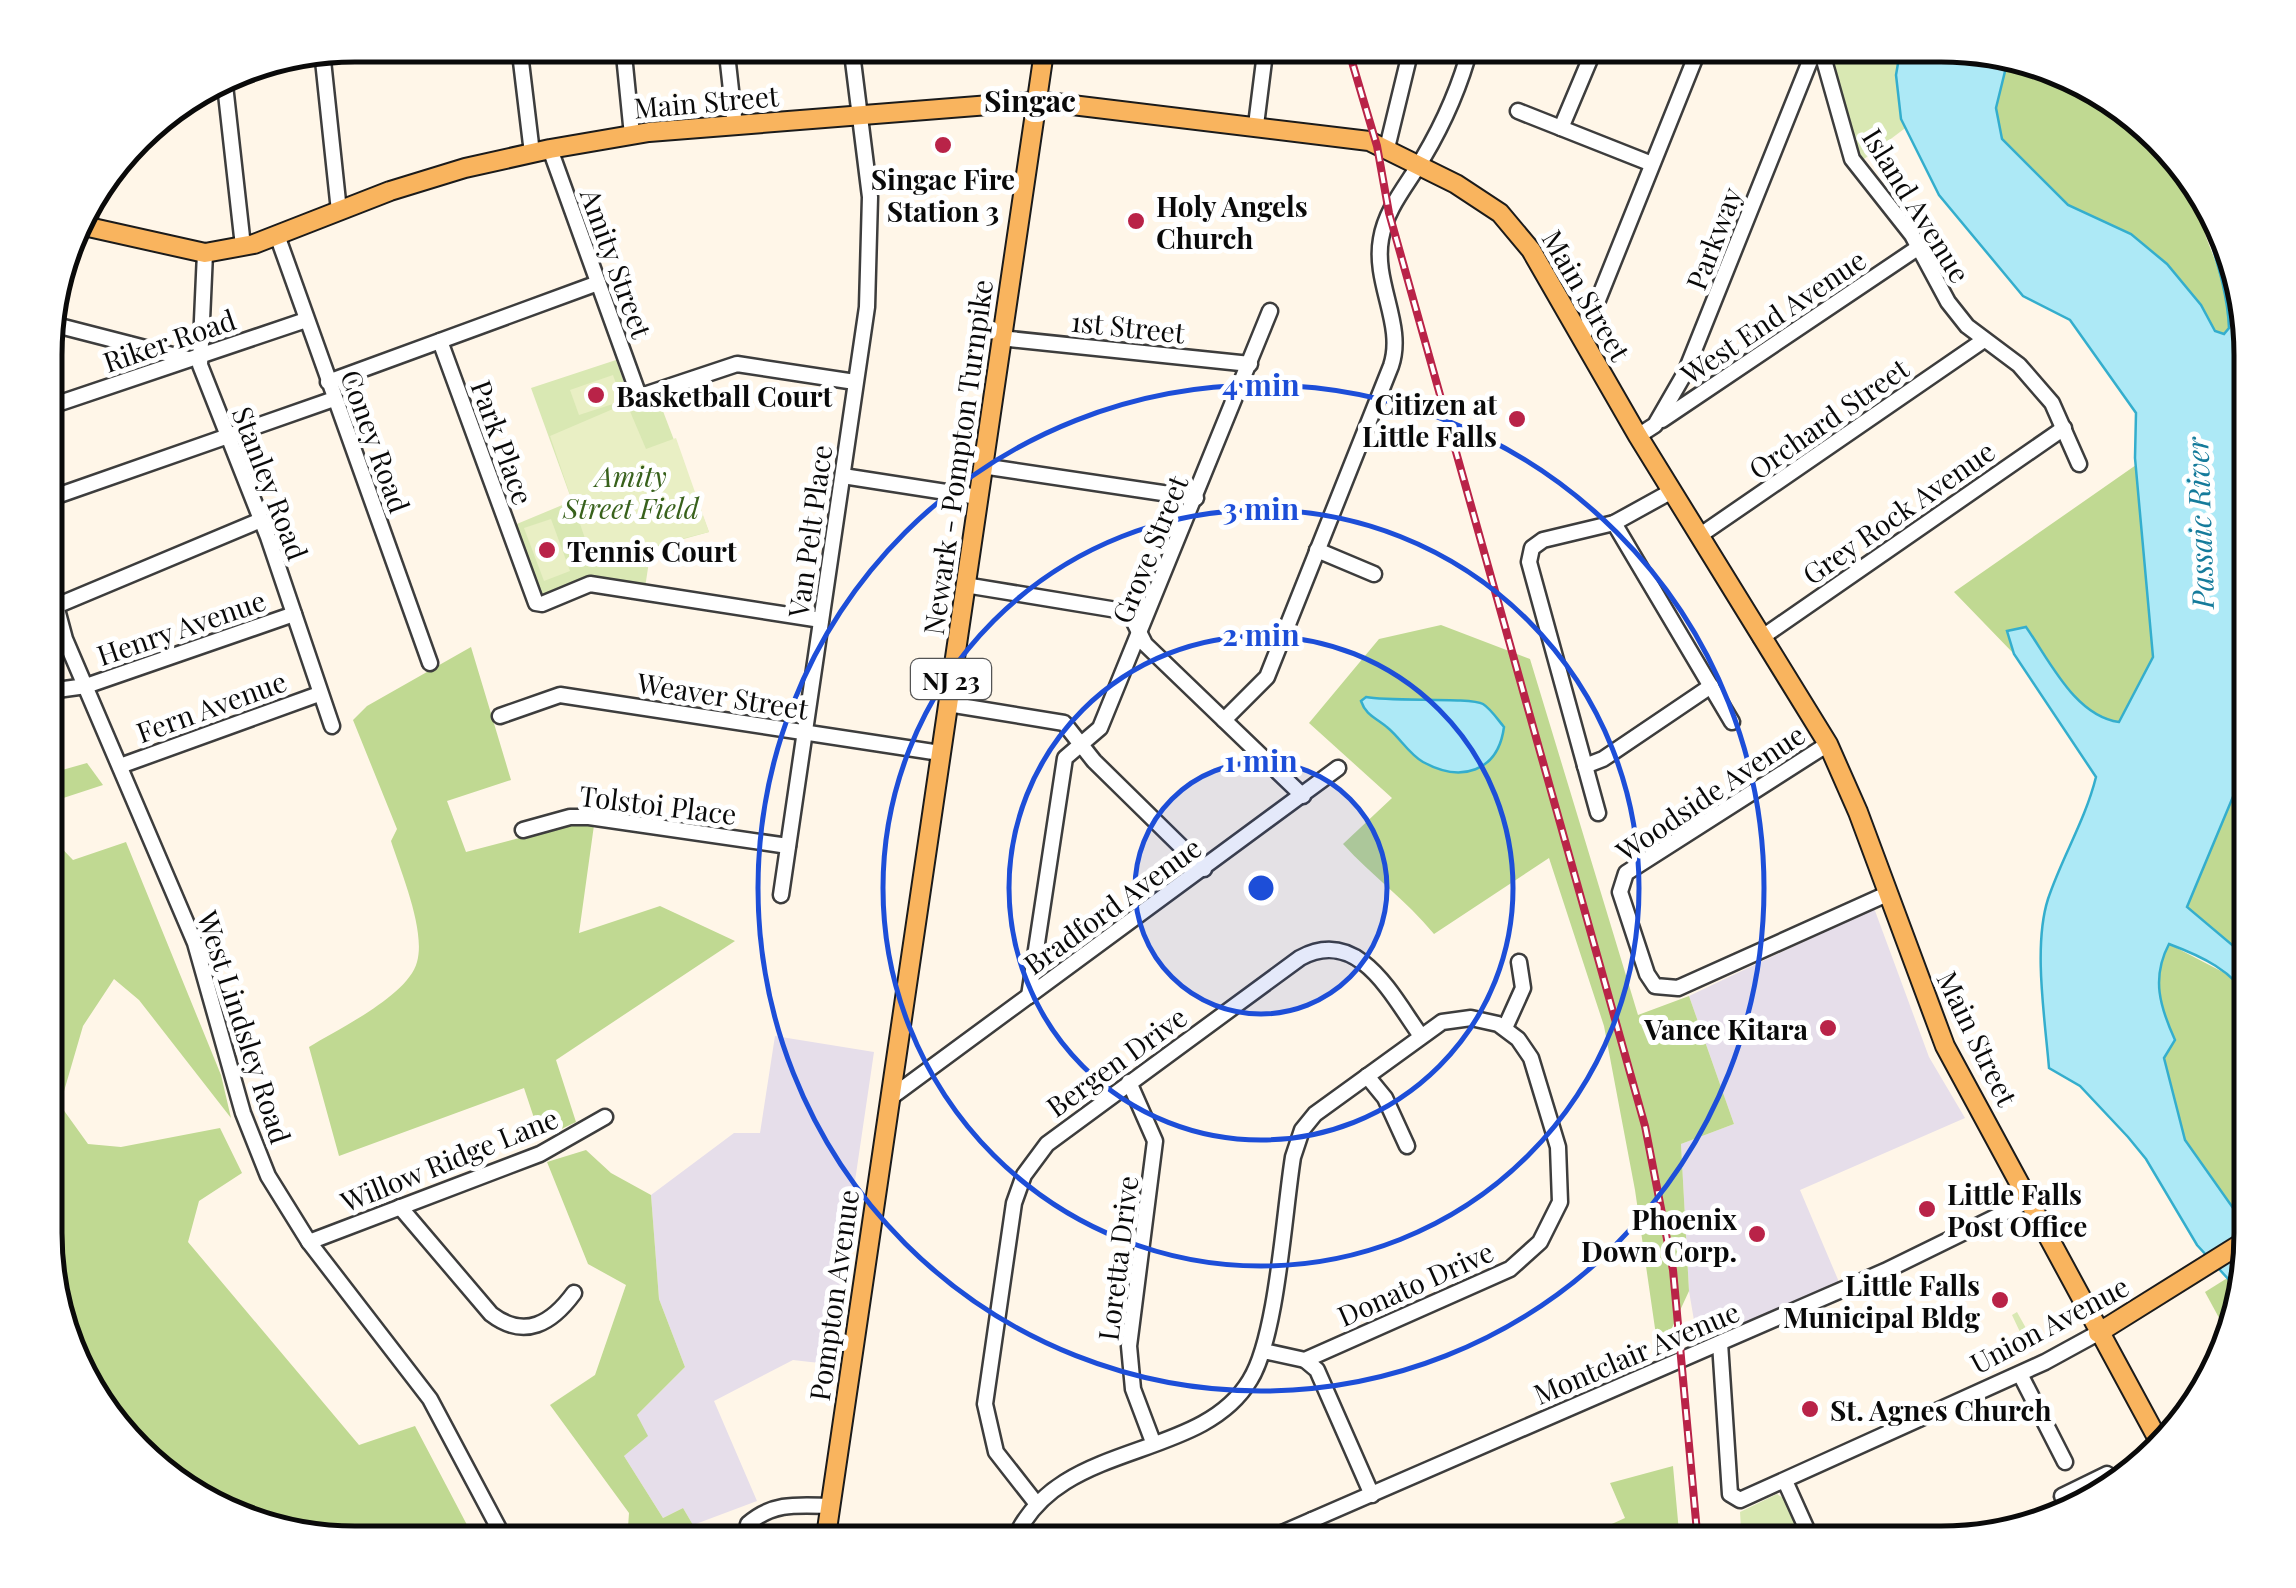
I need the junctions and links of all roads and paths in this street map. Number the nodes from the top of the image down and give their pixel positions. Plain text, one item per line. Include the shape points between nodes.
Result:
1 (522, 63) edge
2 (625, 63) edge
3 (728, 63) edge
4 (853, 63) edge
5 (1043, 63) edge
6 (1264, 63) edge
7 (1408, 63) edge
8 (1466, 63) edge
9 (1589, 63) edge
10 (1693, 63) edge
11 (1811, 63) edge
12 (1823, 63) edge
13 (323, 65) edge
14 (226, 93) edge
15 (1039, 101) junction
16 (1518, 111) dead end
17 (860, 114) junction
18 (1256, 125) junction
19 (736, 126) junction
20 (1562, 128) junction
21 (632, 135) junction
22 (1387, 148) junction
23 (541, 151) junction
24 (1652, 164) junction
25 (1419, 165) junction
26 (339, 211) junction
27 (92, 228) edge
28 (276, 235) junction
29 (242, 246) junction
30 (1919, 247) junction
31 (205, 253) junction
32 (598, 283) junction
33 (1270, 312) dead end
34 (306, 320) junction
35 (64, 327) edge
36 (1000, 338) junction
37 (1582, 340) junction
38 (1984, 340) junction
39 (440, 341) junction
40 (194, 358) junction
41 (1250, 364) junction
42 (328, 382) junction
43 (855, 382) junction
44 (334, 399) junction
45 (63, 402) edge
46 (1655, 424) junction
47 (2064, 428) junction
48 (1638, 436) junction
49 (226, 438) junction
50 (2078, 464) dead end
51 (982, 466) junction
52 (843, 476) junction
53 (1672, 491) junction
54 (63, 494) edge
55 (978, 496) junction
56 (1196, 498) junction
57 (261, 520) junction
58 (1614, 523) junction
59 (1699, 536) junction
60 (1317, 550) junction
61 (1374, 574) dead end
62 (965, 585) junction
63 (63, 603) edge
64 (294, 614) junction
65 (822, 620) junction
66 (63, 625) edge
67 (1140, 637) junction
68 (1760, 638) junction
69 (430, 663) dead end
70 (86, 686) junction
71 (1711, 686) junction
72 (63, 689) edge
73 (320, 694) junction
74 (948, 704) junction
75 (500, 716) dead end
76 (1224, 720) junction
77 (1732, 722) dead end
78 (332, 726) dead end
79 (805, 732) junction
80 (1080, 743) junction
81 (1828, 744) junction
82 (940, 753) junction
83 (120, 766) junction
84 (1585, 766) junction
85 (1338, 768) dead end
86 (1303, 796) junction
87 (1598, 813) dead end
88 (523, 830) dead end
89 (788, 846) junction
90 (1204, 869) junction
91 (781, 894) dead end
92 (1887, 894) junction
93 (1519, 962) dead end
94 (1029, 996) junction
95 (1505, 1028) junction
96 (1421, 1036) junction
97 (896, 1056) joint
98 (1367, 1076) junction
99 (1129, 1082) junction
100 (890, 1098) junction
101 (605, 1117) dead end
102 (1407, 1146) dead end
103 (2030, 1200) junction
104 (400, 1208) junction
105 (308, 1242) junction
106 (2233, 1249) edge
107 (574, 1294) dead end
108 (2098, 1333) junction
109 (1720, 1343) junction
110 (1264, 1351) junction
111 (1305, 1360) junction
112 (2020, 1374) junction
113 (2154, 1433) edge
114 (1153, 1442) junction
115 (2065, 1462) dead end
116 (2103, 1476) edge
117 (1785, 1481) junction
118 (1372, 1495) junction
119 (2062, 1496) dead end
120 (1036, 1503) junction
121 (830, 1506) junction
122 (1312, 1520) junction
123 (497, 1525) edge
124 (748, 1525) edge
125 (827, 1525) edge
126 (1024, 1525) edge
127 (1299, 1526) edge
128 (1314, 1526) edge
129 (1806, 1526) edge

1 - 23 street, Amity Street
2 - 21 street
3 - 19 street
4 - 17 street, Van Pelt Place
5 - 15 main road, Newark - Pompton Turnpike / NJ 23
6 - 18 street
7 - 22 street
8 - 25 street via 1458,95
9 - 20 street
10 - 24 street
11 - 46 street, Parkway via 1696,349
12 - 30 street, Island Avenue via 1852,160
13 - 26 street
14 - 29 street
15 - 17 main road, Main Street
15 - 18 main road, Main Street
15 - 36 main road, Newark - Pompton Turnpike / NJ 23
16 - 20 street
17 - 19 main road, Main Street
17 - 43 street, Van Pelt Place via 870,197
18 - 22 main road, Main Street
19 - 21 main road, Main Street
20 - 24 street
21 - 23 main road, Main Street
22 - 25 main road, Main Street
23 - 26 main road, Main Street via 450,172
23 - 32 street, Amity Street
24 - 37 street
25 - 37 main road, Main Street via 1483,200 1516,228
25 - 60 street via 1381,236 1379,276 1395,354
26 - 28 main road, Main Street
27 - 31 main road, Main Street
28 - 29 main road, Main Street
28 - 34 street, Coney Road
29 - 31 main road, Main Street
30 - 38 street, Island Avenue via 1948,302
30 - 46 street, West End Avenue
31 - 40 street, Stanley Road
32 - 39 street
32 - 43 street, Amity Street via 644,396 738,364
33 - 41 street, Grove Street
34 - 40 street, Riker Road
34 - 42 street, Coney Road
35 - 40 street
36 - 41 street, 1st Street
36 - 51 main road, Newark - Pompton Turnpike / NJ 23
37 - 48 main road, Main Street
38 - 47 street, Island Avenue via 2030,376
38 - 59 street, Orchard Street
39 - 42 street
39 - 65 street, Park Place via 539,604 590,584
40 - 45 street, Riker Road
40 - 49 street, Stanley Road
41 - 56 street, Grove Street
42 - 44 street, Coney Road
43 - 52 street, Van Pelt Place
44 - 49 street
44 - 69 street, Coney Road
46 - 48 street, Parkway
47 - 50 street, Island Avenue
47 - 68 street, Grey Rock Avenue
48 - 53 main road, Main Street
49 - 54 street
49 - 57 street, Stanley Road
51 - 55 main road, Newark - Pompton Turnpike / NJ 23
51 - 56 street
52 - 55 street
52 - 65 street, Van Pelt Place
53 - 58 street
53 - 59 main road, Main Street
55 - 62 main road, Newark - Pompton Turnpike / NJ 23
56 - 67 street, Grove Street
57 - 63 street
57 - 64 street, Stanley Road
58 - 71 street
58 - 84 street via 1542,540 1528,562
59 - 68 main road, Main Street
60 - 61 street
60 - 76 street via 1267,677
62 - 67 street via 1123,609
62 - 74 main road, Newark - Pompton Turnpike / NJ 23
64 - 70 street, Henry Avenue
64 - 73 street, Stanley Road
65 - 79 street, Van Pelt Place
66 - 70 street, West Lindsley Road
67 - 76 street
67 - 80 street, Grove Street via 1100,728
68 - 81 main road, Main Street
70 - 72 street
70 - 83 street, West Lindsley Road
71 - 77 street
71 - 84 street
73 - 78 street, Stanley Road
73 - 83 street, Fern Avenue
74 - 80 street via 1056,719
74 - 82 main road, Newark - Pompton Turnpike / NJ 23
75 - 79 street, Weaver Street via 560,696
76 - 86 street
79 - 82 street, Weaver Street
79 - 89 street, Van Pelt Place
80 - 90 street
80 - 94 street, Grove Street via 1062,767
81 - 92 main road, Main Street
81 - 92 street, Woodside Avenue via 1630,870 1621,882 1623,901 1648,974 1655,986 1670,990
82 - 97 main road, Newark - Pompton Turnpike / NJ 23
83 - 105 street, West Lindsley Road via 195,943 259,1156
84 - 87 street
85 - 86 street, Bradford Avenue
86 - 90 street, Bradford Avenue
88 - 89 street, Tolstoi Place via 589,817
89 - 91 street, Van Pelt Place
90 - 94 street, Bradford Avenue
92 - 103 main road, Main Street via 1944,1046
93 - 95 street via 1523,988
94 - 100 street, Bradford Avenue
95 - 96 street via 1461,1018
95 - 111 street, Donato Drive via 1531,1058 1558,1148 1560,1202 1540,1242 1510,1269
96 - 98 street
96 - 99 street, Bergen Drive via 1364,961 1326,949 1300,958
97 - 100 main road, Pompton Avenue / NJ 23
98 - 102 street
98 - 110 street via 1315,1114 1296,1143
99 - 114 street, Loretta Drive via 1155,1142 1129,1346 1133,1389
99 - 120 street, Bergen Drive via 1046,1144 1014,1203 986,1416 1003,1464
100 - 121 main road, Pompton Avenue / NJ 23
101 - 104 street, Willow Ridge Lane via 540,1154
103 - 108 main road, Main Street
103 - 109 street, Montclair Avenue
104 - 105 street, Willow Ridge Lane
104 - 107 street via 504,1323 544,1324
105 - 123 street, West Lindsley Road via 430,1398
106 - 108 main road, Union Avenue
108 - 112 street, Union Avenue
108 - 113 main road, Main Street
109 - 117 street, Union Avenue via 1730,1494 1744,1500
109 - 118 street, Montclair Avenue
110 - 111 street
110 - 114 street via 1226,1409
111 - 118 street via 1317,1370
112 - 115 street
112 - 117 street, Union Avenue
114 - 120 street via 1067,1480
116 - 119 street
117 - 129 street
118 - 122 street, Montclair Avenue
120 - 126 street
121 - 124 street via 790,1504
121 - 125 main road, Pompton Avenue / NJ 23
122 - 127 street, Montclair Avenue
122 - 128 street

